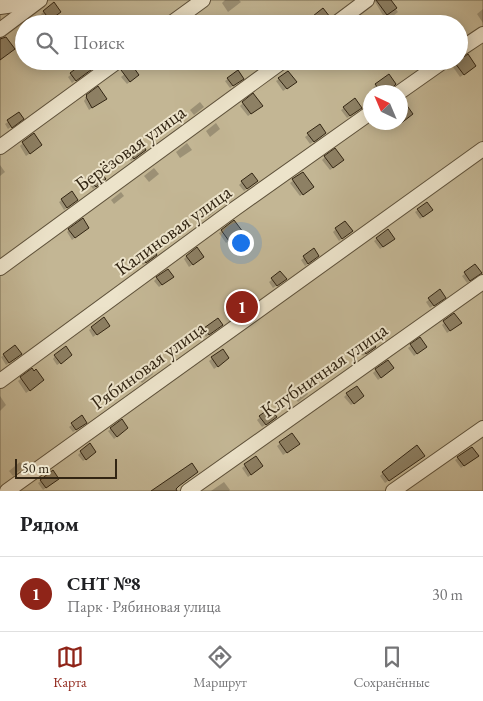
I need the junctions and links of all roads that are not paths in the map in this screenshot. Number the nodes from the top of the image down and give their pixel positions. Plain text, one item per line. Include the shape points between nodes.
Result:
1 (203, 0) edge
2 (368, 0) edge
3 (39, 1) edge
4 (0, 7) edge
5 (20, 15) edge
6 (182, 15) edge
7 (347, 15) edge
8 (15, 19) edge
9 (0, 30) edge
10 (483, 34) edge
11 (468, 44) edge
12 (106, 70) edge
13 (272, 70) edge
14 (431, 70) edge
15 (408, 86) edge
16 (363, 118) edge
17 (0, 147) edge
18 (483, 149) edge
19 (0, 268) edge
20 (483, 282) edge
21 (0, 381) edge
22 (483, 428) edge
23 (8, 491) edge
24 (188, 491) edge
25 (393, 491) edge

1 - 6 street
2 - 7 street
3 - 4 street
3 - 5 street
8 - 9 street
10 - 11 street
12 - 17 street
13 - 19 street, Берёзовая улица
14 - 15 street
16 - 21 street, Калиновая улица
18 - 23 street, Рябиновая улица
20 - 24 street, Клубничная улица
22 - 25 street

